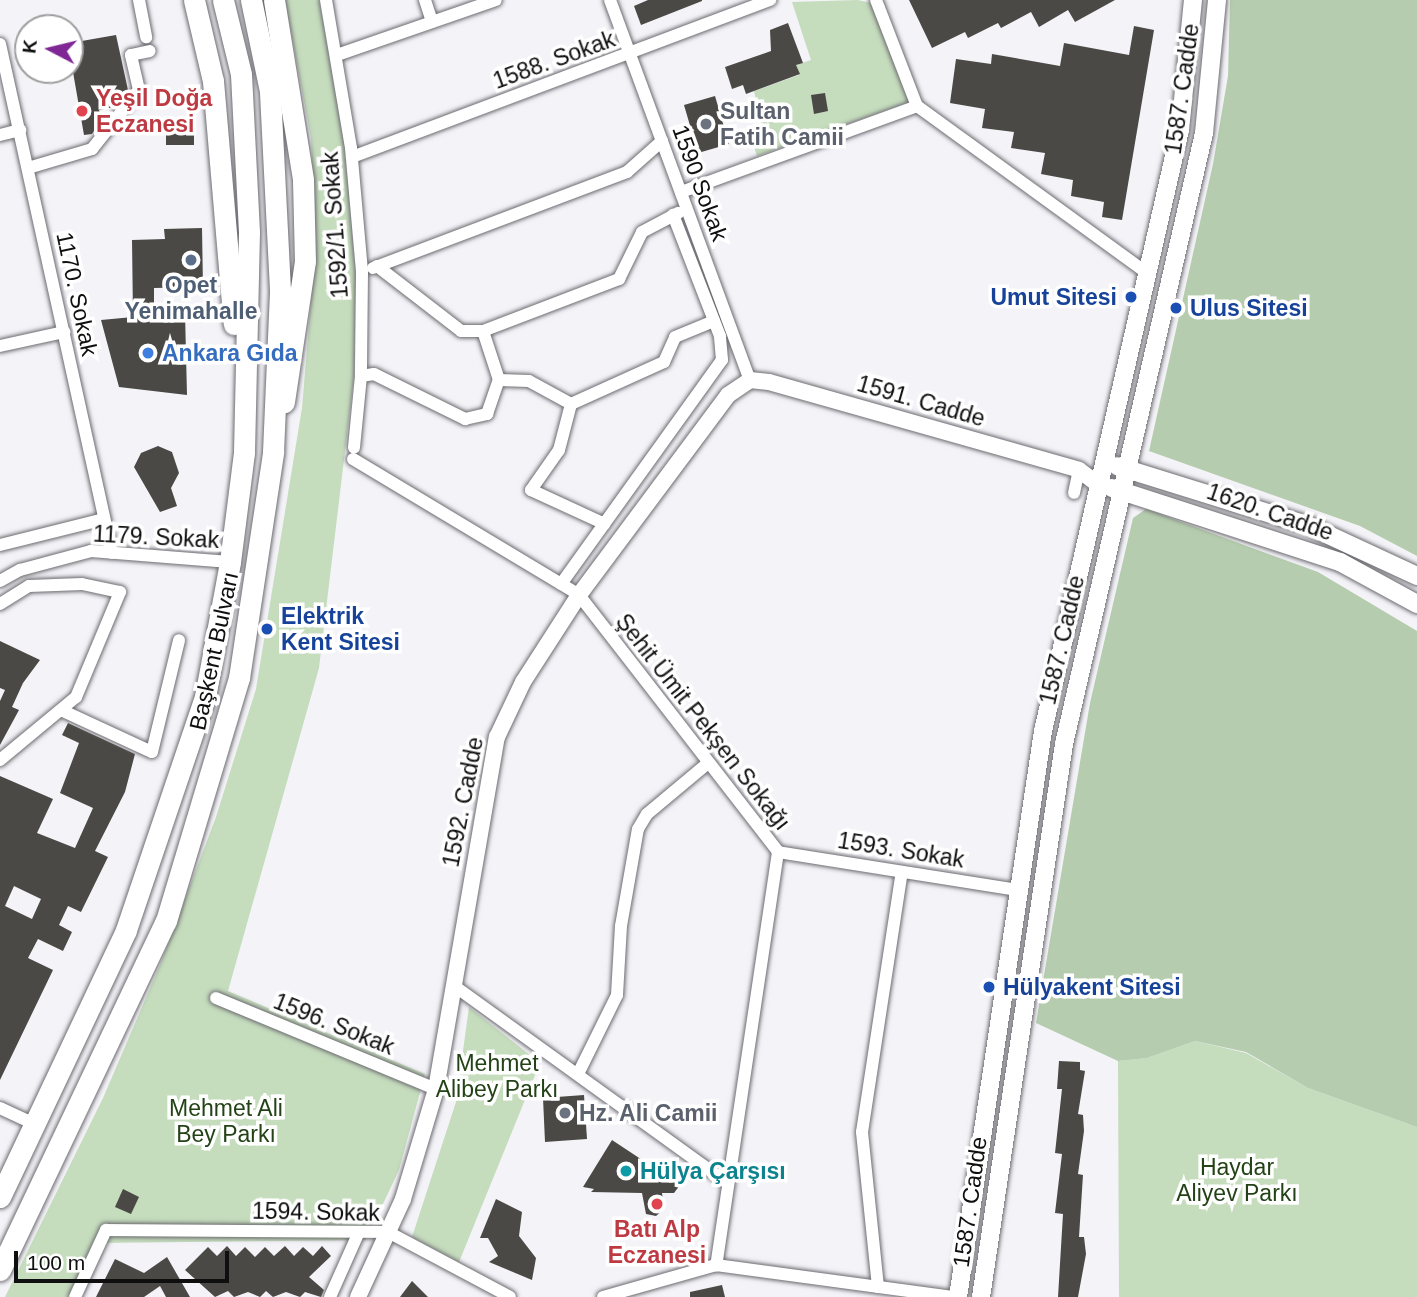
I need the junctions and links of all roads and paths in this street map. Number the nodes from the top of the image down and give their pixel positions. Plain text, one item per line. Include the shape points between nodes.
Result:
1 (139, 0) edge
2 (194, 0) edge
3 (223, 0) edge
4 (251, 0) edge
5 (274, 0) edge
6 (326, 0) edge
7 (425, 0) edge
8 (496, 0) edge
9 (610, 0) edge
10 (770, 0) edge
11 (876, 0) edge
12 (1193, 0) edge
13 (1217, 0) edge
14 (432, 22) junction
15 (146, 37) dead end
16 (0, 44) edge
17 (150, 51) dead end
18 (337, 55) junction
19 (630, 55) junction
20 (917, 106) junction
21 (20, 130) junction
22 (0, 135) edge
23 (662, 141) junction
24 (352, 157) junction
25 (28, 168) junction
26 (681, 192) junction
27 (687, 210) junction
28 (673, 215) junction
29 (377, 266) junction
30 (362, 272) junction
31 (1147, 273) junction
32 (714, 321) junction
33 (483, 331) junction
34 (64, 332) junction
35 (0, 346) edge
36 (361, 376) junction
37 (499, 380) junction
38 (750, 380) junction
39 (570, 404) junction
40 (244, 452) junction
41 (273, 452) junction
42 (353, 454) joint
43 (1104, 463) junction
44 (1128, 468) junction
45 (1079, 470) junction
46 (1099, 485) junction
47 (1123, 491) junction
48 (1074, 493) dead end
49 (103, 519) junction
50 (605, 524) junction
51 (0, 545) edge
52 (112, 553) junction
53 (230, 562) junction
54 (1417, 576) edge
55 (0, 581) edge
56 (561, 584) junction
57 (579, 595) junction
58 (0, 604) edge
59 (1417, 604) edge
60 (179, 640) dead end
61 (61, 709) junction
62 (0, 760) edge
63 (708, 763) junction
64 (778, 852) junction
65 (902, 872) junction
66 (1018, 890) junction
67 (453, 985) junction
68 (216, 998) dead end
69 (578, 1074) junction
70 (436, 1089) junction
71 (0, 1108) edge
72 (34, 1124) junction
73 (728, 1183) junction
74 (0, 1197) edge
75 (359, 1232) junction
76 (388, 1232) junction
77 (716, 1265) junction
78 (0, 1270) edge
79 (878, 1287) junction
80 (75, 1297) edge
81 (330, 1297) edge
82 (358, 1297) edge
83 (510, 1297) edge
84 (603, 1297) edge
85 (955, 1297) edge
86 (981, 1297) edge

1 - 15 street
2 - 40 main road via 213,82 226,190
3 - 40 main road, Başkent Bulvarı via 241,74 249,232
4 - 41 main road, Başkent Bulvarı via 266,53 280,233
5 - 41 main road via 303,180 304,261 295,358
6 - 18 street, 1592/1. Sokak
7 - 14 street
8 - 14 street
9 - 19 street, 1590 Sokak
10 - 19 street, 1588. Sokak
11 - 20 street
12 - 31 main road, 1587. Cadde via 1182,116
13 - 44 main road, 1587. Cadde via 1204,133
14 - 18 street
16 - 21 street, 1170. Sokak
17 - 25 street via 131,55 139,90 92,149
18 - 24 street, 1592/1. Sokak
19 - 23 street, 1590 Sokak
19 - 24 street, 1588. Sokak
20 - 26 street
20 - 31 street
21 - 22 street
21 - 25 street, 1170. Sokak
23 - 26 street, 1590 Sokak
23 - 29 street via 627,172
24 - 30 street, 1592/1. Sokak
25 - 34 street, 1170. Sokak
26 - 27 street, 1590 Sokak
27 - 28 street
27 - 38 street, 1590 Sokak
28 - 32 street
28 - 33 street via 642,232 619,279
29 - 30 street
29 - 33 street via 461,331
30 - 36 street, 1592/1. Sokak
31 - 43 main road, 1587. Cadde
32 - 39 street via 675,337 664,362
32 - 50 street via 723,345 719,368
33 - 37 street
34 - 35 street
34 - 49 street, 1170. Sokak
36 - 37 street via 374,374 465,419 487,414
36 - 42 street, 1592/1. Sokak
37 - 39 street via 529,381
38 - 45 street, 1591. Cadde
38 - 57 street, 1592. Cadde via 728,395
39 - 50 street via 559,450 532,481 531,490
40 - 53 main road, Başkent Bulvarı
41 - 78 main road, Başkent Bulvarı via 239,678 166,921
42 - 56 street, Şehit Ümit Pekşen Sokağı
43 - 44 main road, 1620. Cadde
43 - 45 street
43 - 46 main road, 1587. Cadde
44 - 47 main road, 1587. Cadde
44 - 54 main road, 1620. Cadde via 1307,525
45 - 46 street
45 - 48 street
46 - 47 main road, 1620. Cadde
46 - 66 main road, 1587. Cadde via 1043,732
47 - 59 main road, 1620. Cadde via 1340,562
47 - 86 main road, 1587. Cadde via 1055,794
49 - 51 street
49 - 52 street, 1170. Sokak
50 - 56 street
52 - 53 street, 1179. Sokak
52 - 55 street, 1179. Sokak via 79,554 20,570
53 - 72 main road, Başkent Bulvarı via 205,697 125,930
56 - 57 street, Şehit Ümit Pekşen Sokağı
57 - 63 street, Şehit Ümit Pekşen Sokağı
57 - 67 street, 1592. Cadde via 523,682 497,737
58 - 61 street via 29,586 82,584 120,592 76,697
60 - 61 street via 152,752
61 - 62 street
63 - 64 street, Şehit Ümit Pekşen Sokağı
63 - 69 street via 647,814 638,830 621,926 617,995
64 - 65 street, 1593. Sokak
64 - 73 street, Şehit Ümit Pekşen Sokağı
65 - 66 street, 1593. Sokak
65 - 79 street via 862,1132
66 - 85 main road, 1587. Cadde
67 - 69 street
67 - 70 street, 1592. Cadde
68 - 70 street, 1596. Sokak
69 - 73 street
70 - 76 street, 1592. Cadde
71 - 72 street
72 - 74 main road, Başkent Bulvarı
73 - 77 street, Şehit Ümit Pekşen Sokağı
75 - 76 street, 1594. Sokak
75 - 80 street, 1594. Sokak via 106,1230
75 - 81 street
76 - 82 street, 1592. Cadde
76 - 83 street, 1594. Sokak
77 - 79 street
77 - 84 street
79 - 85 street

